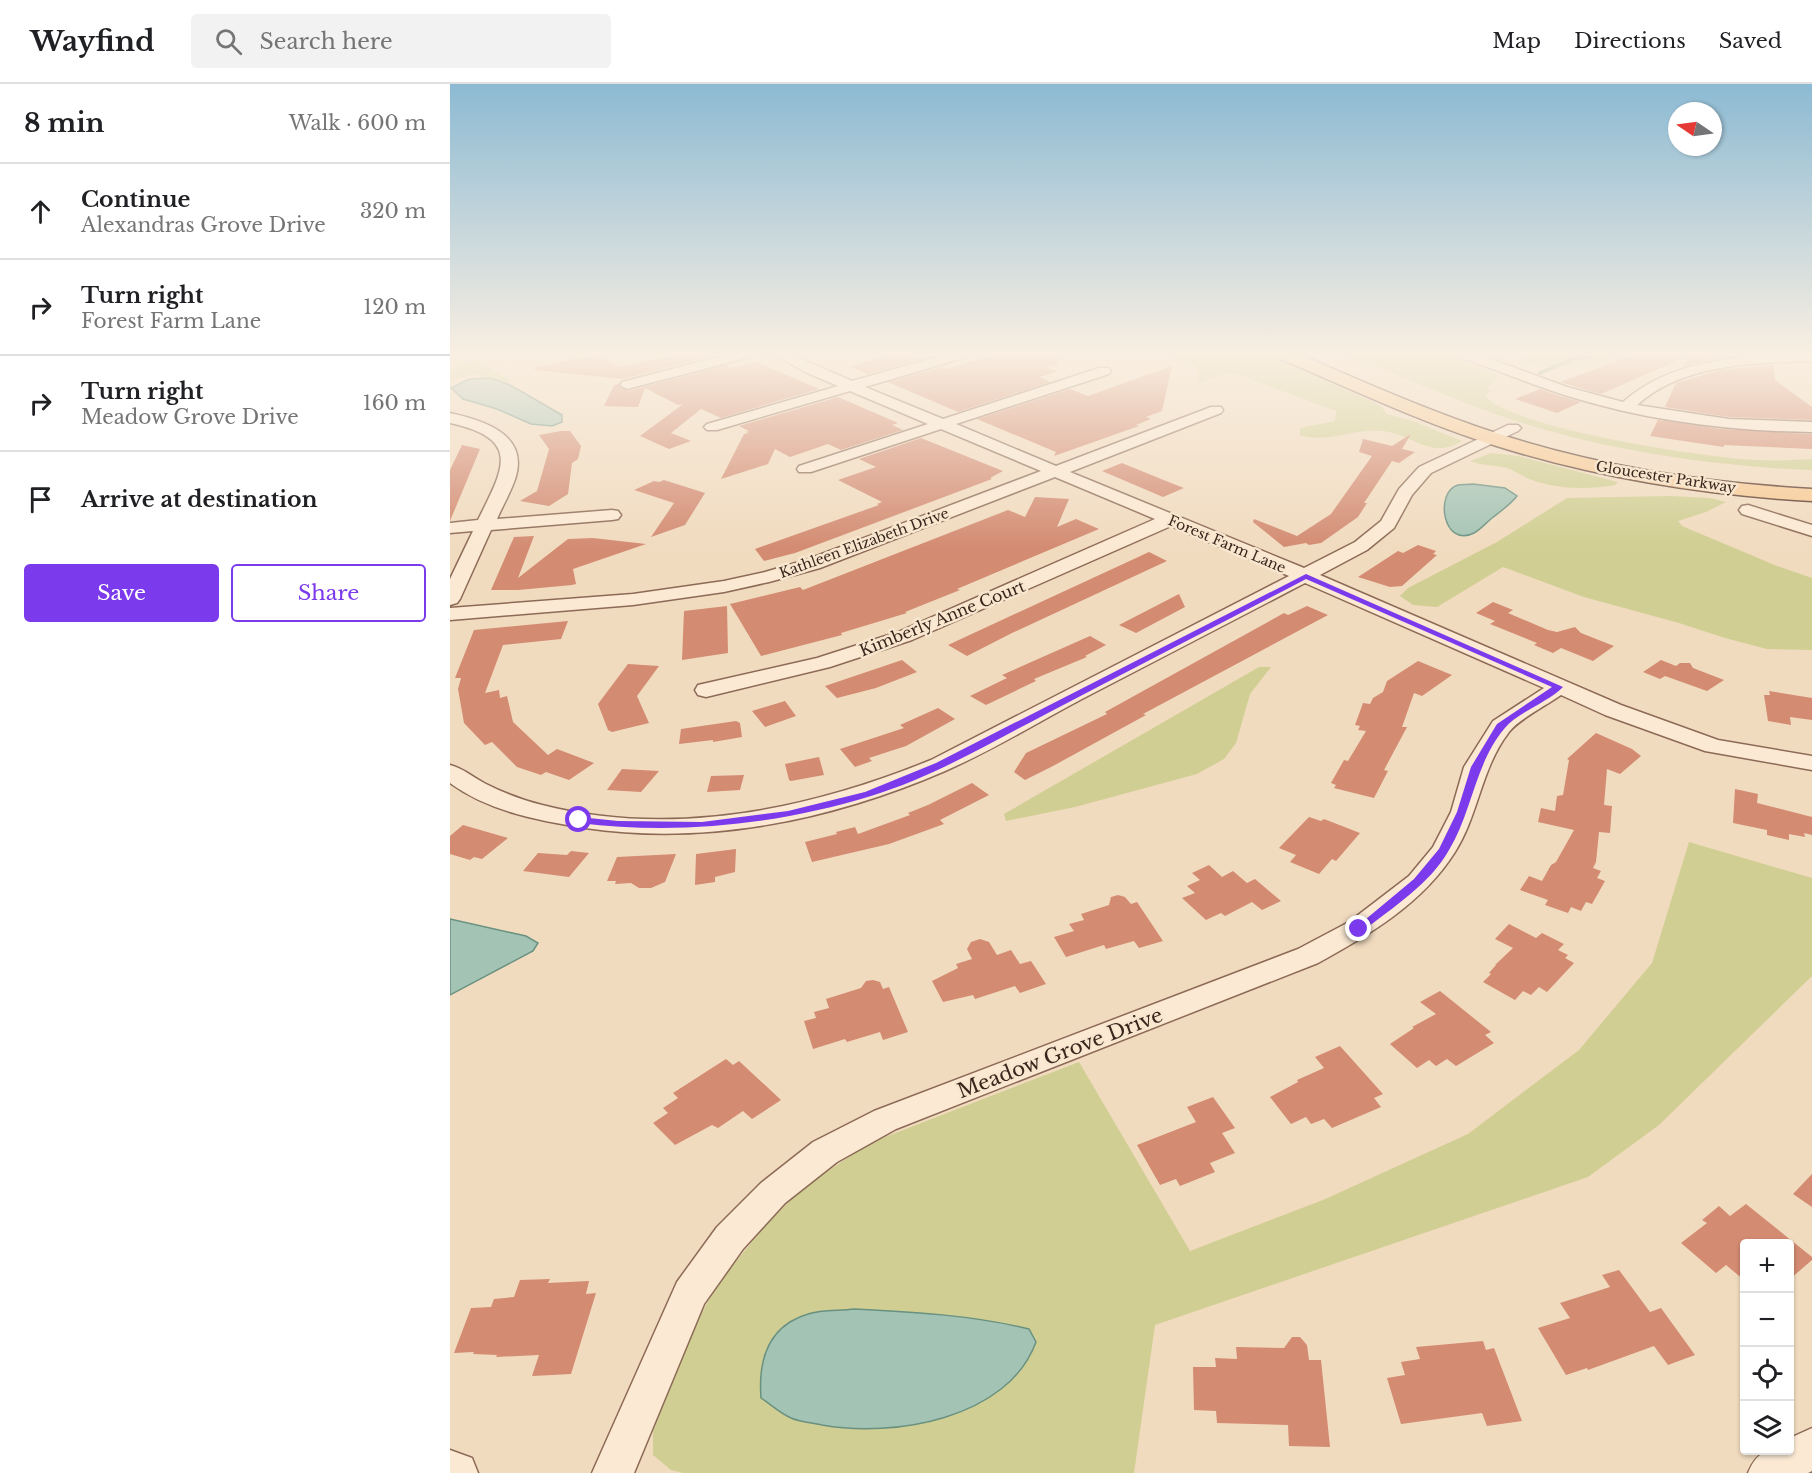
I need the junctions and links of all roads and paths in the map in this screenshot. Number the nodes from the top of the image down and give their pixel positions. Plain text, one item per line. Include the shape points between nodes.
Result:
1 (459, 420) edge
2 (737, 420) edge
3 (936, 420) edge
4 (954, 420) edge
5 (1190, 420) edge
6 (1440, 420) edge
7 (1492, 420) edge
8 (1701, 420) edge
9 (469, 422) junction
10 (944, 423) junction
11 (712, 427) dead end
12 (1812, 427) edge
13 (450, 428) edge
14 (1513, 428) junction
15 (1493, 439) junction
16 (805, 469) dead end
17 (1057, 471) junction
18 (1812, 478) edge
19 (1812, 495) edge
20 (1748, 510) dead end
21 (612, 515) dead end
22 (1169, 520) junction
23 (485, 525) junction
24 (450, 528) edge
25 (1812, 531) edge
26 (1306, 576) junction
27 (450, 599) edge
28 (450, 614) edge
29 (1559, 687) junction
30 (706, 690) dead end
31 (1812, 763) edge
32 (450, 772) edge
33 (1812, 1448) edge
34 (450, 1471) edge
35 (457, 1473) edge
36 (613, 1473) edge
37 (1769, 1473) edge

1 - 9 street
2 - 11 street
3 - 10 street, Forest Farm Lane
4 - 10 street
5 - 17 street, Kathleen Elizabeth Drive
6 - 15 main road, Gloucester Parkway
7 - 14 main road, Gloucester Parkway
8 - 12 street
9 - 13 street
9 - 23 street via 493,432 509,454 507,476
10 - 16 street
10 - 17 street, Forest Farm Lane
14 - 15 street
14 - 18 main road, Gloucester Parkway via 1658,462
15 - 19 main road, Gloucester Parkway via 1624,472 1712,486
15 - 26 street via 1425,470 1376,535
17 - 22 street, Forest Farm Lane
17 - 28 street, Kathleen Elizabeth Drive via 813,564 766,578 668,596
20 - 25 street
21 - 23 street
22 - 26 street, Forest Farm Lane
22 - 30 street, Kimberly Anne Court via 906,636 824,663
23 - 24 street
23 - 27 street
26 - 29 street, Forest Farm Lane
26 - 32 street via 939,765 869,794 829,805 724,823 618,825 511,804
29 - 31 street, Forest Farm Lane via 1713,746
29 - 36 street, Meadow Grove Drive via 1501,726 1476,767 1462,812 1444,850 1418,882 1359,929 1308,956 885,1120 825,1152 773,1193 730,1238 690,1293
33 - 37 street
34 - 35 street

